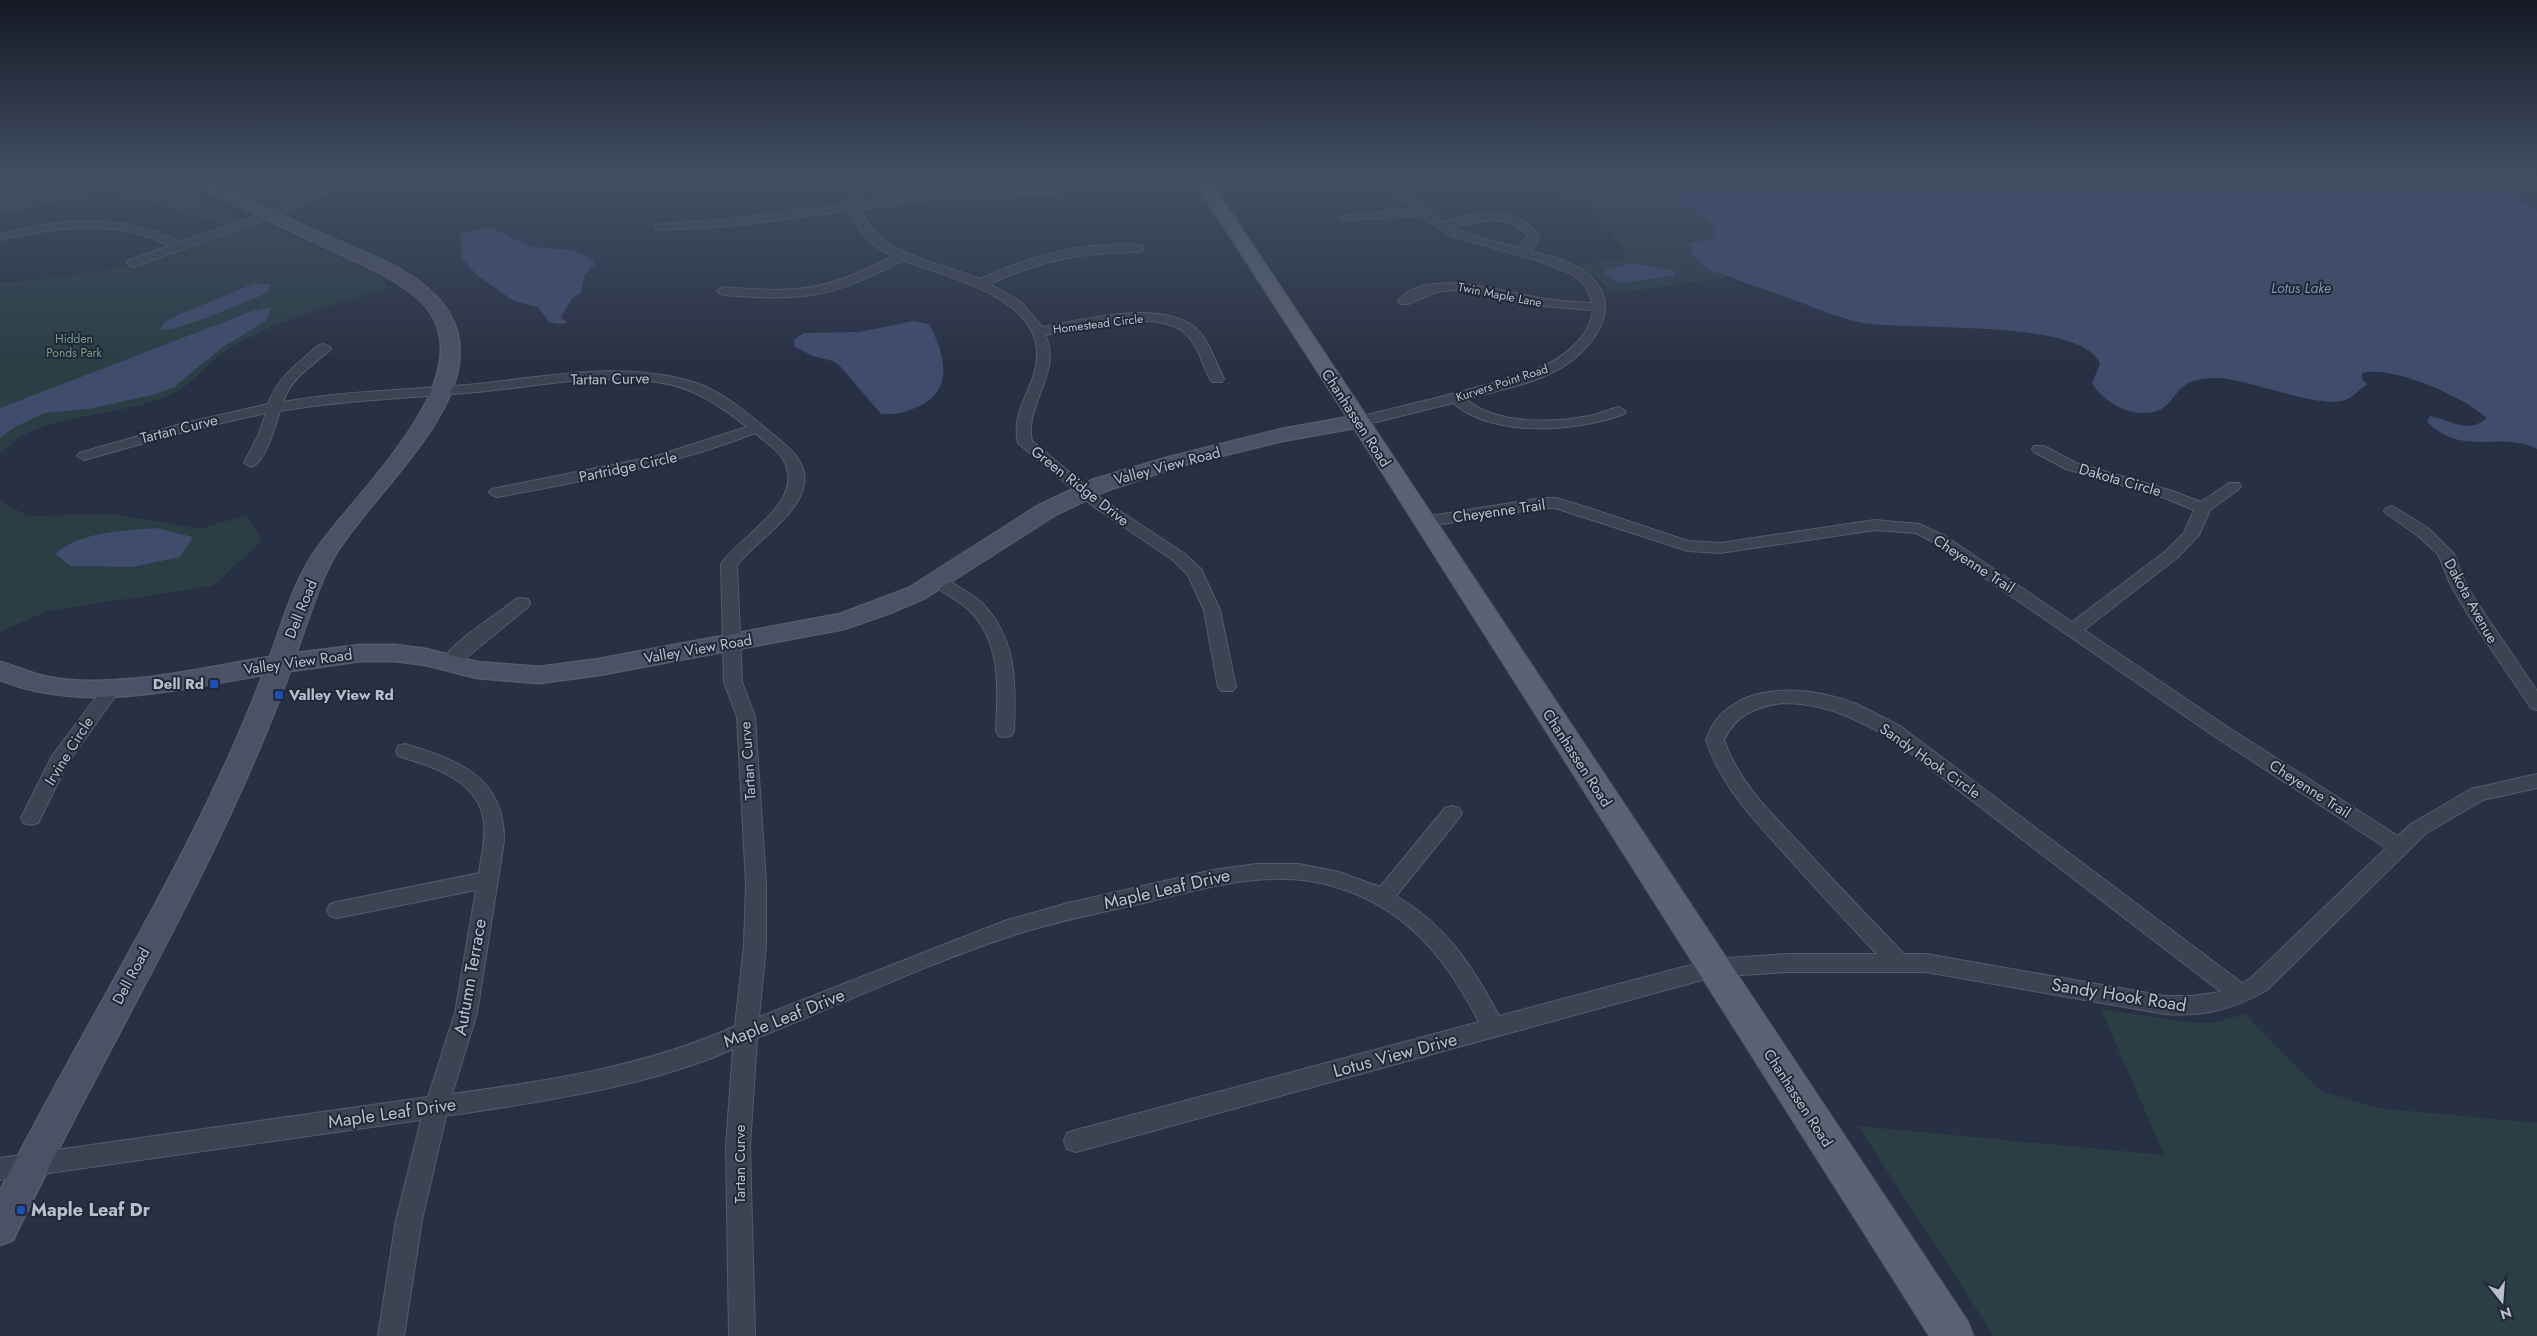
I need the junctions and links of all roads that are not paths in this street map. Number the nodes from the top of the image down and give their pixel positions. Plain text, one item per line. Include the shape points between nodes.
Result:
1 (173, 242) edge
2 (189, 242) edge
3 (326, 242) edge
4 (880, 242) edge
5 (1242, 242) edge
6 (1486, 242) edge
7 (1531, 242) edge
8 (178, 246) junction
9 (1139, 248) dead end
10 (1521, 253) junction
11 (903, 255) junction
12 (133, 263) dead end
13 (982, 283) junction
14 (723, 291) dead end
15 (1404, 301) dead end
16 (1600, 307) junction
17 (1038, 332) junction
18 (324, 348) dead end
19 (1217, 379) dead end
20 (442, 391) junction
21 (1456, 398) junction
22 (275, 408) junction
23 (1619, 411) dead end
24 (1360, 421) junction
25 (756, 428) junction
26 (2039, 450) dead end
27 (84, 456) dead end
28 (251, 463) dead end
29 (2234, 486) dead end
30 (497, 492) dead end
31 (1084, 492) junction
32 (2203, 508) junction
33 (2392, 511) dead end
34 (1424, 522) junction
35 (938, 580) junction
36 (522, 603) dead end
37 (2073, 630) junction
38 (732, 643) junction
39 (450, 663) junction
40 (280, 664) junction
41 (0, 670) edge
42 (1227, 687) dead end
43 (112, 688) junction
44 (2537, 704) edge
45 (1005, 731) dead end
46 (405, 751) dead end
47 (2537, 781) edge
48 (1452, 813) dead end
49 (31, 818) dead end
50 (2399, 847) junction
51 (486, 880) junction
52 (1383, 898) junction
53 (337, 910) dead end
54 (1898, 962) junction
55 (1713, 968) junction
56 (2241, 995) junction
57 (1494, 1028) junction
58 (746, 1032) junction
59 (436, 1108) junction
60 (1076, 1141) dead end
61 (32, 1164) junction
62 (0, 1169) edge
63 (0, 1228) edge
64 (391, 1336) edge
65 (742, 1336) edge
66 (1953, 1336) edge

1 - 8 street
2 - 8 street
3 - 20 street, Dell Road via 386,269 423,292 443,317 451,338 449,369
4 - 11 street, Green Ridge Drive
5 - 24 main road, Chanhassen Road
6 - 10 street
7 - 10 street
8 - 12 street
9 - 13 street via 1093,248 1047,256 1026,262
10 - 16 street via 1566,267 1584,277 1600,296
11 - 13 street, Green Ridge Drive
11 - 14 street via 845,284 819,291 792,295
13 - 17 street, Green Ridge Drive via 1008,298 1024,312
15 - 16 street, Twin Maple Lane via 1432,288 1455,285 1561,306
16 - 21 street, Kurvers Point Road via 1592,333 1576,351 1552,367
17 - 19 street, Homestead Circle via 1139,317 1168,320 1190,330
17 - 31 street, Green Ridge Drive via 1043,358 1041,376 1024,412 1021,433 1034,452
18 - 22 street via 284,385
20 - 22 street, Tartan Curve via 364,396
20 - 25 street, Tartan Curve via 589,377 645,377 670,380 711,394
20 - 40 street, Dell Road via 418,432 325,554
21 - 23 street via 1472,410 1504,419 1557,424 1606,418
21 - 24 street, Kurvers Point Road
22 - 27 street, Tartan Curve via 197,424
22 - 28 street
24 - 31 street, Valley View Road via 1282,435 1173,462
24 - 34 main road, Chanhassen Road
25 - 30 street, Partridge Circle via 719,444 645,466
25 - 38 street, Tartan Curve via 786,452 795,463 799,476 797,490 787,505 738,551 729,564
26 - 32 street, Dakota Circle via 2070,466 2167,494
29 - 32 street
31 - 35 street, Valley View Road via 1047,510
31 - 42 street, Green Ridge Drive via 1119,519 1179,557 1195,573 1212,610
32 - 37 street via 2191,535 2172,554
33 - 44 street, Dakota Avenue via 2416,526 2448,557 2456,579 2477,616
34 - 37 street, Cheyenne Trail via 1519,506 1556,504 1665,540 1688,546 1720,548 1875,525 1918,529 1939,539
34 - 55 main road, Chanhassen Road
35 - 38 street, Valley View Road via 882,608 844,621
35 - 45 street via 975,606 1000,639 1007,673
36 - 39 street
37 - 50 street, Cheyenne Trail via 2220,731
38 - 39 street, Valley View Road via 539,675 477,670
38 - 58 street, Tartan Curve via 733,682 746,717 748,736 756,884 755,945
39 - 40 street, Valley View Road via 426,657 378,653
40 - 43 street, Valley View Road
40 - 61 street, Dell Road via 226,795
41 - 43 street, Valley View Road via 48,686
43 - 49 street, Irvine Circle via 59,761
46 - 51 street, Autumn Terrace via 454,768 473,781 486,798 494,818 494,841
47 - 50 street, Sandy Hook Road via 2478,794 2418,829
48 - 52 street
50 - 56 street, Sandy Hook Road via 2259,984
51 - 53 street
51 - 59 street, Autumn Terrace via 466,1013
52 - 57 street, Maple Leaf Drive via 1422,925 1449,952
52 - 58 street, Maple Leaf Drive via 1320,875 1243,872 1045,917 989,935
54 - 55 street, Sandy Hook Road via 1787,963
54 - 56 street, Sandy Hook Road via 1926,963 2165,1005 2203,1006
54 - 56 street, Sandy Hook Circle via 1758,811 1729,771 1715,740 1725,720 1744,706 1770,698 1808,697 1843,706 1894,732
55 - 57 street, Lotus View Drive
55 - 66 main road, Chanhassen Road
57 - 60 street, Lotus View Drive
58 - 59 street, Maple Leaf Drive via 718,1045 641,1068 564,1086
58 - 65 street, Tartan Curve via 738,1146
59 - 61 street, Maple Leaf Drive
59 - 64 street, Autumn Terrace via 409,1220
61 - 62 street, Maple Leaf Drive
61 - 63 street, Dell Road

